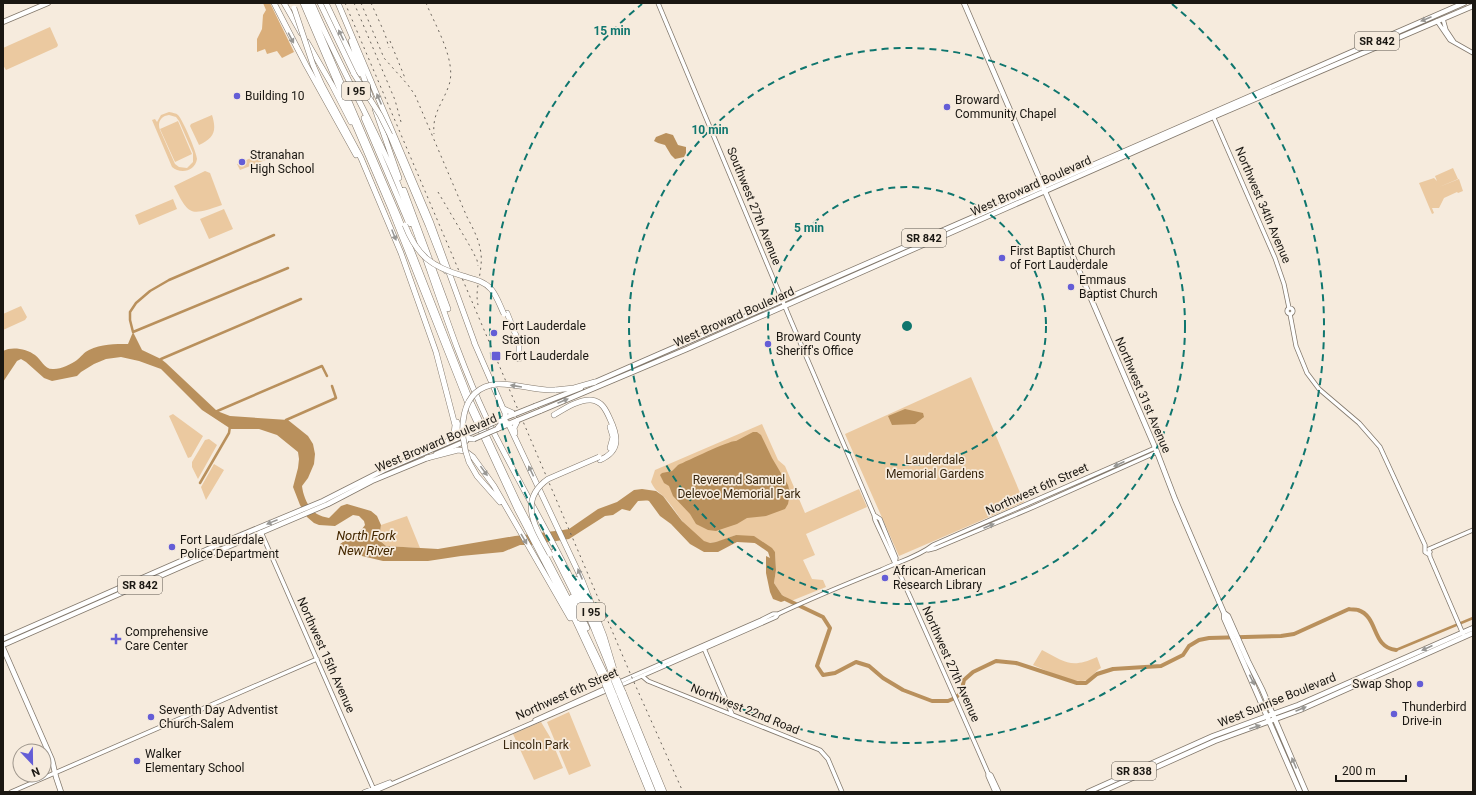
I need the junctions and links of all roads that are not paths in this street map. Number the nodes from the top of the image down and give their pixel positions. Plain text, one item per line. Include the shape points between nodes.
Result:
1 (48, 3) edge
2 (274, 3) edge
3 (280, 3) edge
4 (284, 3) edge
5 (303, 3) edge
6 (307, 3) edge
7 (313, 3) edge
8 (320, 3) edge
9 (326, 3) edge
10 (337, 3) edge
11 (658, 3) edge
12 (964, 3) edge
13 (1464, 3) edge
14 (293, 6) edge
15 (1473, 6) edge
16 (1443, 19) junction
17 (1437, 21) junction
18 (3, 22) edge
19 (1405, 28) junction
20 (299, 31) junction
21 (1400, 37) junction
22 (1454, 42) junction
23 (1360, 48) junction
24 (1473, 53) edge
25 (1356, 56) junction
26 (341, 67) junction
27 (346, 92) junction
28 (370, 95) junction
29 (1212, 115) junction
30 (1159, 135) junction
31 (1142, 143) junction
32 (1155, 143) junction
33 (366, 150) junction
34 (1119, 158) junction
35 (399, 178) junction
36 (1043, 189) junction
37 (378, 199) junction
38 (960, 223) junction
39 (407, 224) junction
40 (957, 229) junction
41 (944, 230) junction
42 (939, 237) junction
43 (875, 260) junction
44 (866, 264) junction
45 (872, 266) junction
46 (861, 272) junction
47 (784, 303) junction
48 (715, 331) junction
49 (710, 338) junction
50 (475, 344) junction
51 (518, 359) dead end
52 (595, 382) junction
53 (448, 397) junction
54 (574, 407) dead end
55 (504, 409) junction
56 (515, 414) junction
57 (554, 415) dead end
58 (518, 420) junction
59 (497, 421) joint
60 (505, 421) junction
61 (497, 429) joint
62 (462, 436) junction
63 (474, 438) junction
64 (447, 442) junction
65 (517, 442) junction
66 (1156, 450) junction
67 (427, 458) junction
68 (599, 459) junction
69 (352, 486) junction
70 (328, 504) junction
71 (315, 507) junction
72 (517, 526) junction
73 (528, 526) junction
74 (260, 530) junction
75 (1473, 530) edge
76 (549, 531) junction
77 (540, 550) junction
78 (555, 552) junction
79 (1428, 552) junction
80 (195, 555) junction
81 (895, 564) junction
82 (167, 567) junction
83 (171, 571) junction
84 (148, 581) junction
85 (1473, 628) edge
86 (1463, 632) junction
87 (1473, 633) edge
88 (3, 639) edge
89 (586, 643) junction
90 (1238, 644) junction
91 (3, 645) edge
92 (703, 647) junction
93 (3, 648) edge
94 (1241, 657) junction
95 (317, 659) junction
96 (1248, 662) junction
97 (604, 672) junction
98 (644, 675) junction
99 (610, 679) junction
100 (617, 694) junction
101 (728, 710) junction
102 (1273, 714) junction
103 (1268, 716) junction
104 (1276, 719) junction
105 (1270, 721) junction
106 (1173, 758) junction
107 (55, 773) junction
108 (988, 773) junction
109 (1101, 786) junction
110 (374, 790) edge
111 (11, 792) edge
112 (62, 792) edge
113 (364, 792) edge
114 (649, 792) edge
115 (654, 792) edge
116 (659, 792) edge
117 (664, 792) edge
118 (842, 792) edge
119 (995, 792) edge
120 (999, 792) edge
121 (1088, 792) edge
122 (1094, 792) edge
123 (1101, 792) edge
124 (1300, 792) edge
125 (1306, 792) edge

1 - 18 main road
2 -> 37 highway
3 - 20 highway
4 - 20 highway
5 - 33 highway, I 95
6 - 27 highway
7 - 26 highway
7 - 35 highway, I 95
8 - 50 highway, bridge via 354,74 390,135
28 -> 9 highway
10 - 28 highway
50 -> 10 highway via 431,223
11 - 47 street, Southwest 27th Avenue
12 - 36 main road, Northwest 31st Avenue
13 -> 19 main road, West Broward Boulevard / SR 842
14 - 37 highway, bridge via 324,90 358,152
15 - 16 main road, West Broward Boulevard / SR 842
16 - 17 main road, West Broward Boulevard / SR 842
16 - 22 street via 1446,30
17 - 21 main road, West Broward Boulevard / SR 842
17 - 22 street
19 - 21 main road
19 - 23 main road, West Broward Boulevard / SR 842
20 - 33 highway via 332,85
21 - 25 main road, West Broward Boulevard / SR 842
22 - 24 street
23 - 25 main road
23 - 29 main road, West Broward Boulevard / SR 842
25 - 29 main road, West Broward Boulevard / SR 842
26 - 39 highway
26 - 76 highway via 396,178 480,403
27 - 39 highway
27 - 73 highway via 467,392
28 - 35 highway
29 - 30 main road, West Broward Boulevard / SR 842
29 - 32 main road, West Broward Boulevard / SR 842
29 - 79 street, Northwest 34th Avenue via 1276,258 1284,284 1289,308 1287,311 1290,314 1296,346 1307,372 1319,389 1359,423 1380,447
30 - 31 main road, West Broward Boulevard / SR 842
30 - 32 main road
31 - 34 main road
31 - 36 main road, West Broward Boulevard / SR 842
32 - 34 main road, West Broward Boulevard / SR 842
33 - 73 highway, I 95 via 463,393
34 - 36 main road, West Broward Boulevard / SR 842
35 - 76 highway, I 95 via 479,393
36 - 38 main road, West Broward Boulevard / SR 842
36 - 40 main road, West Broward Boulevard / SR 842
36 - 66 main road, Northwest 31st Avenue
37 -> 53 highway via 418,297
38 - 40 main road
38 - 41 main road, West Broward Boulevard / SR 842
39 - 51 highway, bridge via 413,242 425,257 442,269 487,285 505,313 517,346
40 - 42 main road, West Broward Boulevard / SR 842
41 - 42 main road
41 - 43 main road, West Broward Boulevard / SR 842
42 - 45 main road, West Broward Boulevard / SR 842
43 - 44 main road, West Broward Boulevard / SR 842
43 - 45 main road
44 - 46 main road
44 - 47 main road, West Broward Boulevard / SR 842
45 - 46 main road, West Broward Boulevard / SR 842
46 - 47 main road, West Broward Boulevard / SR 842
47 - 48 main road, West Broward Boulevard / SR 842
47 - 49 main road, West Broward Boulevard / SR 842
47 - 81 street, Northwest 27th Avenue via 874,515 880,519 896,558
48 - 49 main road
48 - 52 main road, West Broward Boulevard / SR 842
58 -> 49 main road, West Broward Boulevard / SR 842, bridge
50 - 55 highway
52 - 56 main road, West Broward Boulevard / SR 842, bridge
52 -> 72 highway, bridge via 555,390 499,384 485,387 476,393 467,406 462,426 463,443 469,462
53 - 62 highway
53 - 64 highway via 455,431
54 - 68 highway via 589,402 597,405 612,431 611,446
55 - 56 highway
55 - 60 highway
56 - 60 main road, West Broward Boulevard / SR 842
57 - 68 highway via 584,400 595,400 602,405 614,428 616,438 611,452
58 - 60 main road, West Broward Boulevard / SR 842
58 - 65 highway via 514,429
59 - 60 highway
59 - 62 main road, West Broward Boulevard / SR 842, bridge
60 - 61 highway
60 - 65 highway
61 - 63 main road, West Broward Boulevard / SR 842, bridge
62 - 63 highway
62 - 64 main road, West Broward Boulevard / SR 842
63 - 67 main road, West Broward Boulevard / SR 842
64 - 69 main road, West Broward Boulevard / SR 842
99 -> 65 highway via 604,636 592,604
66 - 81 street, Northwest 6th Street via 1029,509
66 - 90 main road, Northwest 31st Avenue via 1224,618
67 - 70 main road, West Broward Boulevard / SR 842 via 372,481
67 -> 72 highway via 456,450 470,454 488,477
68 - 78 highway, bridge via 550,478 534,494 531,506 533,521
69 - 70 main road via 351,490
69 - 71 main road, West Broward Boulevard / SR 842
70 - 71 main road, West Broward Boulevard / SR 842
71 - 74 main road, West Broward Boulevard / SR 842
72 -> 89 highway
73 - 77 highway, I 95
74 - 80 main road, West Broward Boulevard / SR 842
74 - 83 main road, West Broward Boulevard / SR 842
74 - 95 street, Northwest 15th Avenue
75 - 79 street
76 - 78 highway, I 95
77 - 89 highway, I 95
77 - 97 highway via 578,618
78 - 97 highway
78 - 99 highway via 587,620
78 - 99 highway, I 95 via 586,602
79 - 86 street
80 - 82 main road, West Broward Boulevard / SR 842
80 - 83 main road via 173,567
81 - 92 street, Northwest 6th Street
81 - 108 street, Northwest 27th Avenue
82 - 84 main road via 163,572 148,578
82 - 88 main road, West Broward Boulevard / SR 842
83 - 84 main road, West Broward Boulevard / SR 842
84 - 91 main road, West Broward Boulevard / SR 842
85 - 86 main road, West Sunrise Boulevard / SR 838
86 - 87 main road, West Sunrise Boulevard / SR 838
86 -> 102 main road, West Sunrise Boulevard / SR 838
104 -> 86 main road, West Sunrise Boulevard / SR 838
89 - 99 highway, I 95
90 - 94 main road, Northwest 31st Avenue
90 - 96 main road, Northwest 31st Avenue
92 - 98 street, Northwest 6th Street
92 - 101 street
92 - 110 street, Northwest 6th Street
93 - 107 main road via 52,760
94 - 96 main road
94 -> 103 main road, Northwest 31st Avenue
95 - 107 street
95 - 110 street, Northwest 15th Avenue
96 - 102 main road, Northwest 31st Avenue
97 - 99 highway
98 - 101 street, Northwest 22nd Road via 646,680
98 - 110 street, Northwest 6th Street
99 - 100 highway, I 95, bridge
99 - 100 highway, I 95, bridge
100 - 114 highway, I 95
100 - 115 highway
100 - 116 highway
100 - 117 highway, I 95
101 - 118 street, Northwest 22nd Road via 732,714 820,750 828,759
102 - 103 main road, West Sunrise Boulevard / SR 838
102 - 104 main road, Northwest 31st Avenue
103 - 105 main road, Northwest 31st Avenue
103 - 106 main road, West Sunrise Boulevard / SR 838 via 1213,736 1181,751
104 - 105 main road, West Sunrise Boulevard / SR 838
125 -> 104 main road, Northwest 31st Avenue
106 -> 105 main road, West Sunrise Boulevard / SR 838
105 - 124 main road, Northwest 31st Avenue
106 - 109 main road, West Sunrise Boulevard / SR 838
106 - 123 main road, West Sunrise Boulevard / SR 838
107 - 111 street
107 - 112 main road
108 - 119 street, Northwest 27th Avenue
108 - 120 street, Northwest 27th Avenue
109 - 121 main road, West Sunrise Boulevard / SR 838
109 - 122 main road
110 - 113 street, Northwest 6th Street

